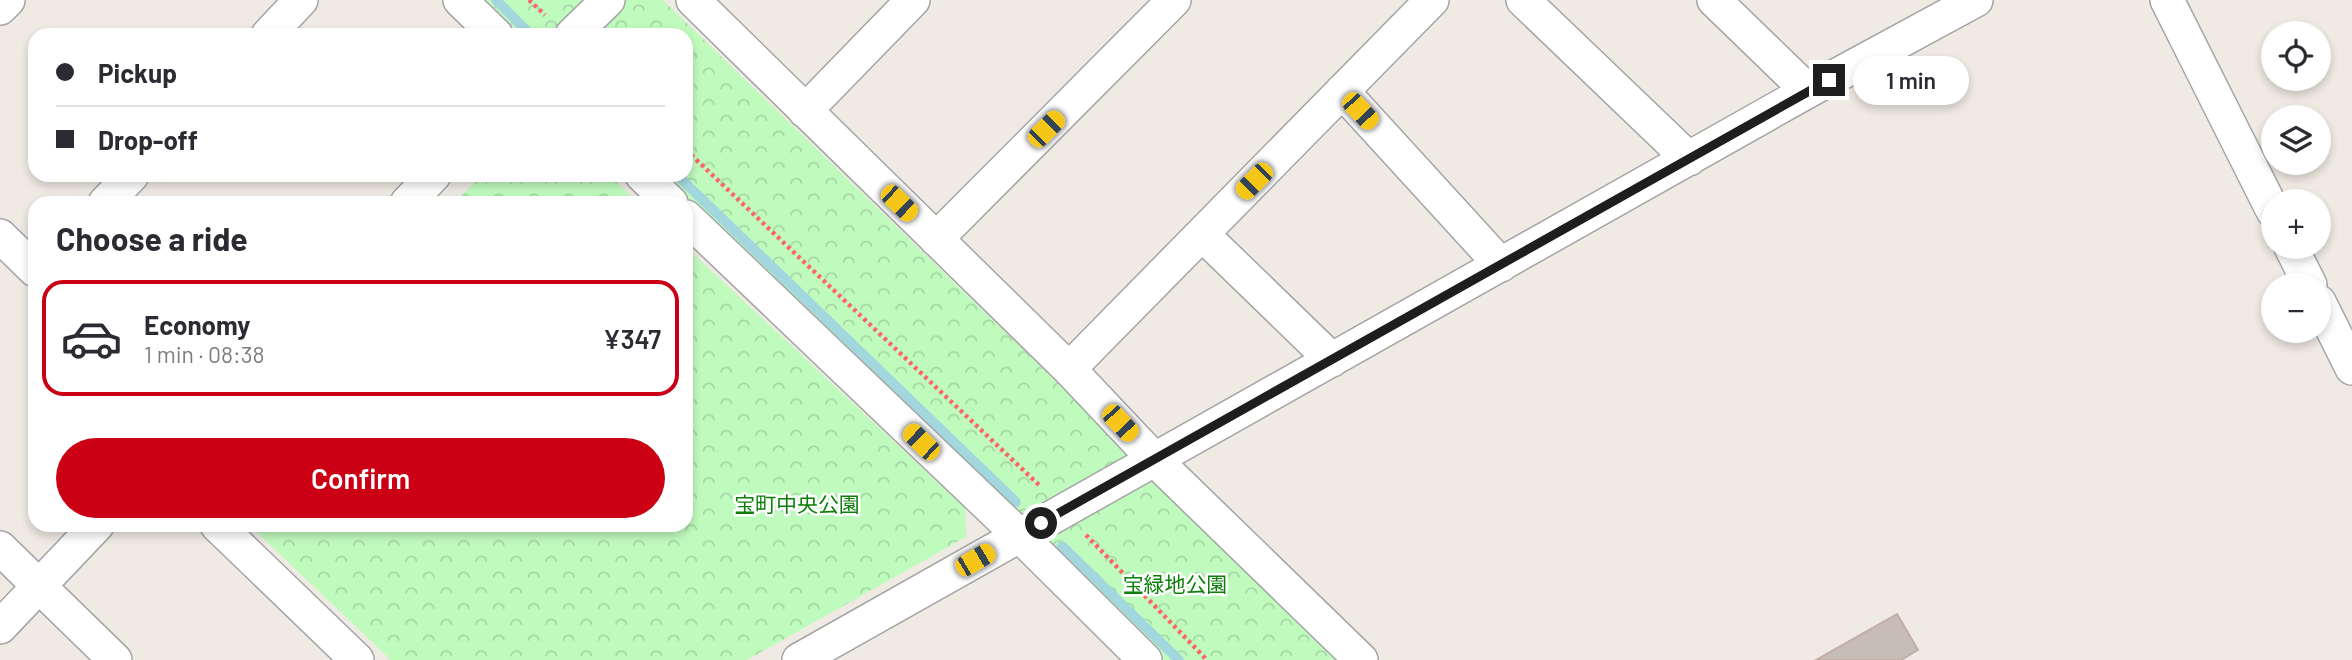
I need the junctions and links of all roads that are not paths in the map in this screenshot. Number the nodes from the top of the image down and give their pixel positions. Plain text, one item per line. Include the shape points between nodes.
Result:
1 (8, 0) edge
2 (302, 0) edge
3 (460, 0) edge
4 (608, 0) edge
5 (693, 0) edge
6 (913, 0) edge
7 (1174, 0) edge
8 (1432, 0) edge
9 (1523, 0) edge
10 (1714, 0) edge
11 (1976, 0) edge
12 (2167, 0) edge
13 (0, 8) edge
14 (1926, 12) edge
15 (275, 28) edge
16 (489, 28) edge
17 (579, 28) edge
18 (1808, 91) junction
19 (1342, 92) junction
20 (805, 111) junction
21 (1689, 159) junction
22 (125, 182) edge
23 (427, 182) edge
24 (649, 182) edge
25 (2262, 189) edge
26 (112, 196) edge
27 (414, 196) edge
28 (664, 196) edge
29 (693, 224) edge
30 (1202, 234) junction
31 (0, 236) edge
32 (936, 239) junction
33 (28, 263) edge
34 (1501, 265) junction
35 (2331, 326) edge
36 (1332, 360) junction
37 (2352, 368) edge
38 (1069, 369) junction
39 (1155, 460) junction
40 (90, 532) edge
41 (224, 532) edge
42 (1019, 536) junction
43 (0, 548) edge
44 (40, 586) junction
45 (0, 627) edge
46 (115, 660) edge
47 (357, 660) edge
48 (799, 660) edge
49 (1145, 660) edge
50 (1361, 660) edge

1 - 13 street
2 - 15 street
3 - 16 street
4 - 17 street
5 - 20 street
6 - 20 street
7 - 32 street
8 - 19 street
9 - 21 street
10 - 18 street
11 - 14 street
12 - 25 street
14 - 18 street
18 - 21 street
19 - 30 street
19 - 34 street
20 - 32 street
21 - 34 street
22 - 26 street
23 - 27 street
24 - 28 street
29 - 42 street
30 - 36 street
30 - 38 street
31 - 33 street
32 - 38 street
34 - 36 street
35 - 37 street
36 - 39 street
38 - 39 street
39 - 42 street
39 - 50 street
40 - 44 street
41 - 47 street
42 - 48 street
42 - 49 street
43 - 44 street
44 - 45 street
44 - 46 street

